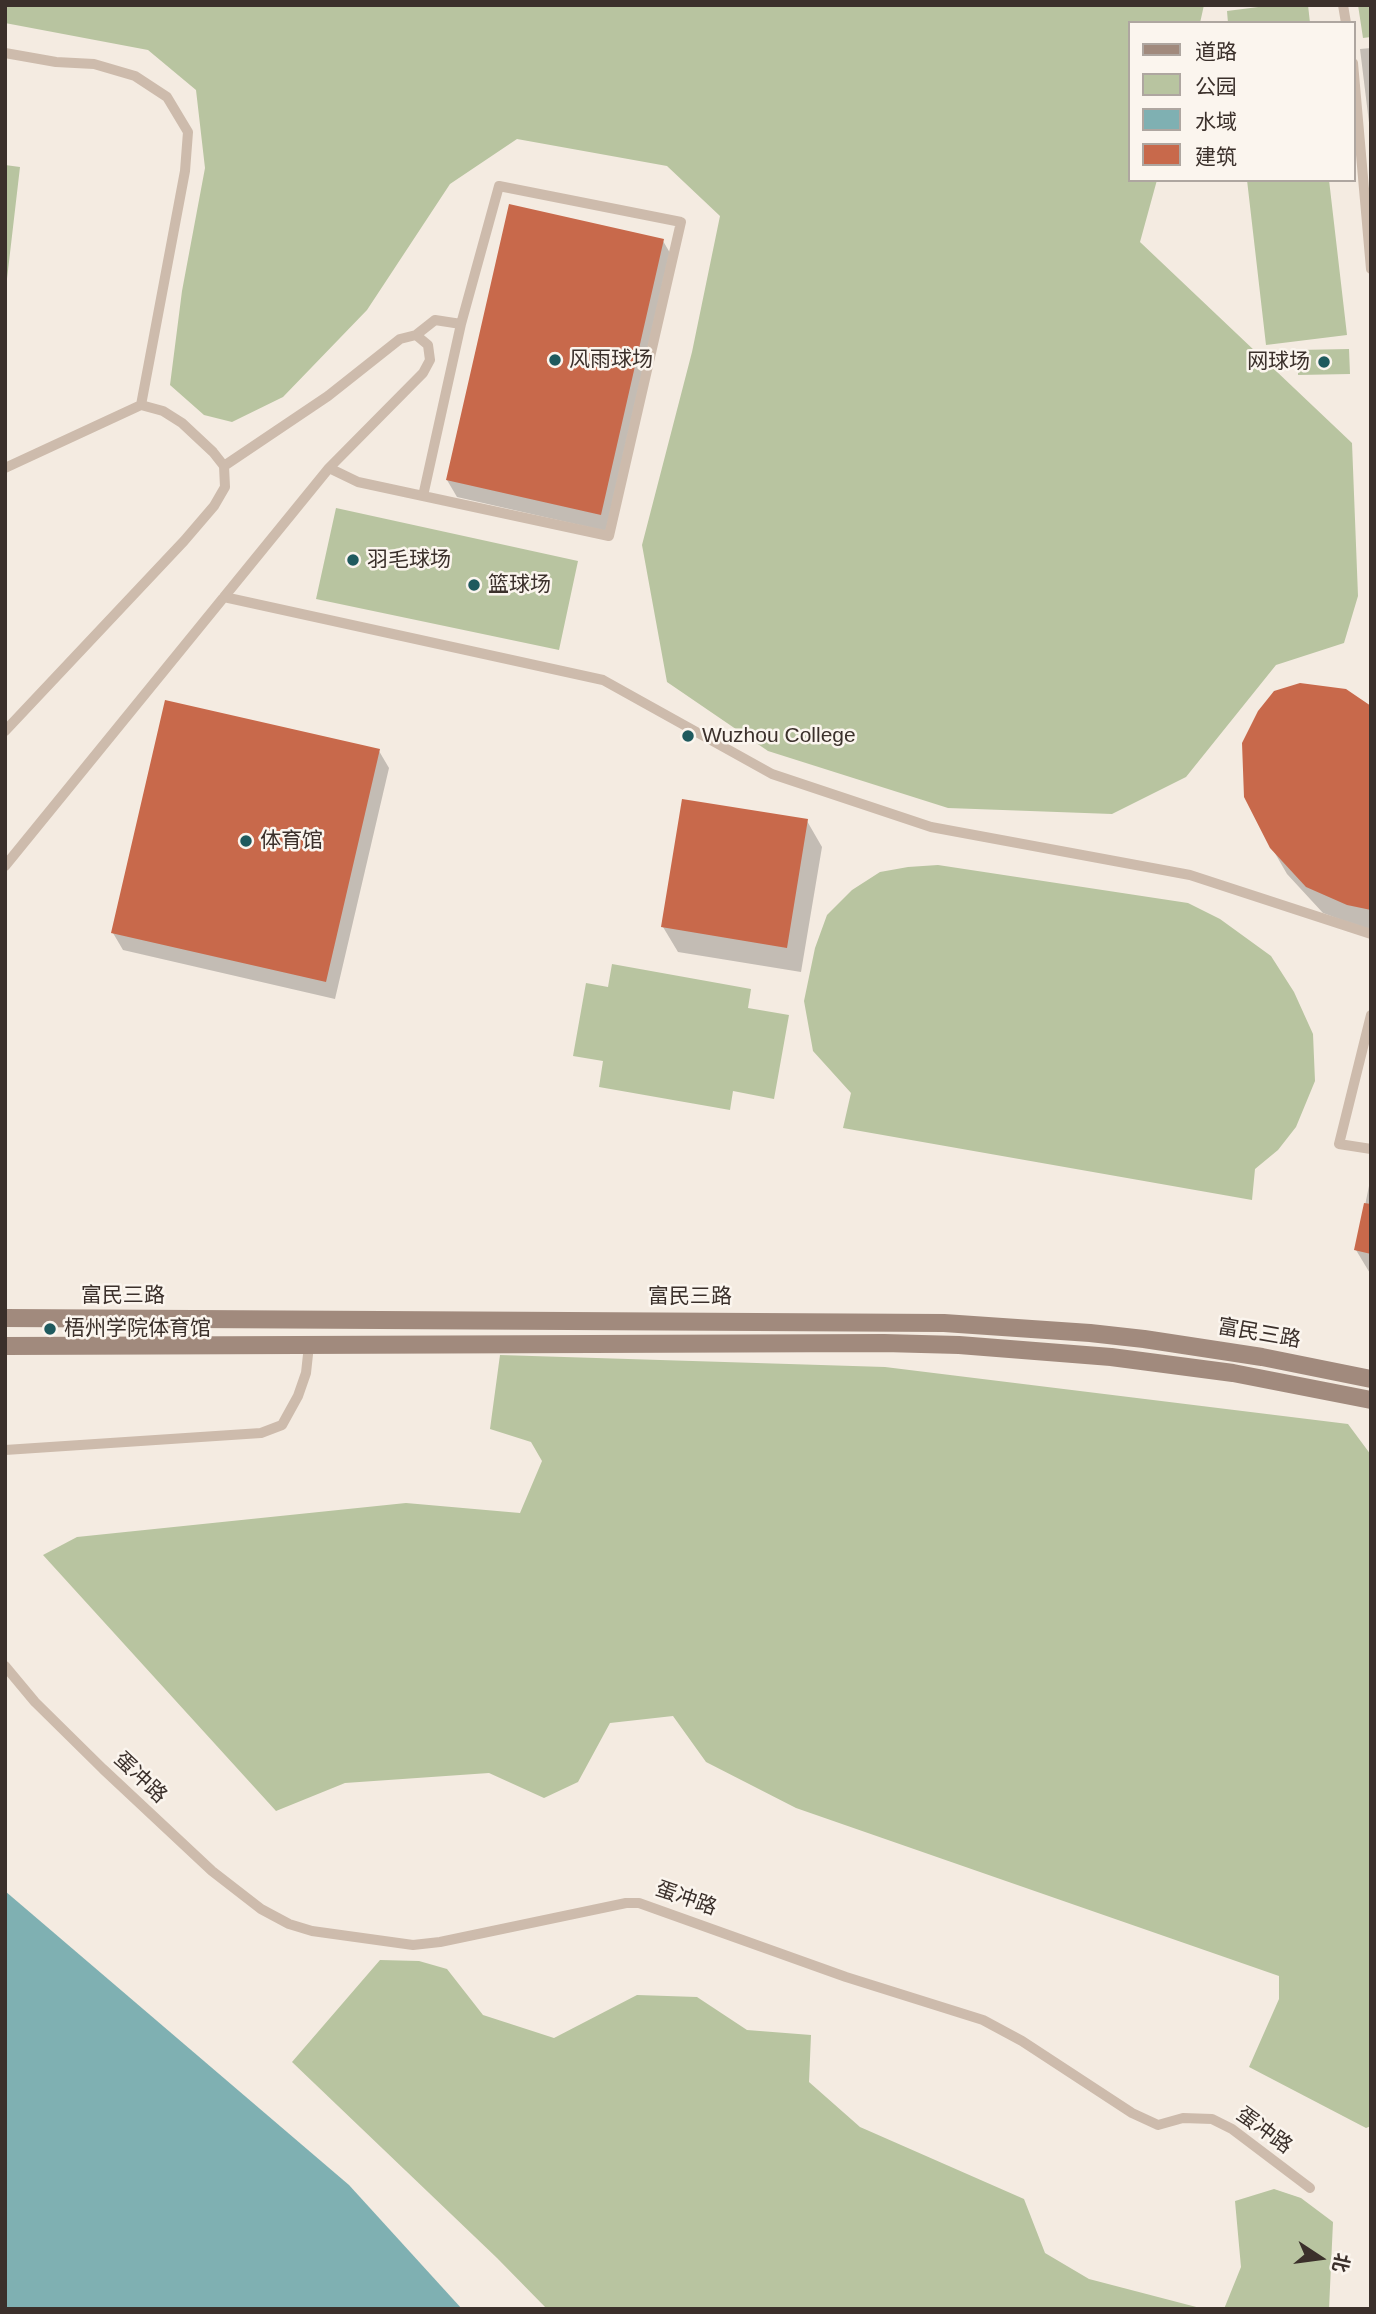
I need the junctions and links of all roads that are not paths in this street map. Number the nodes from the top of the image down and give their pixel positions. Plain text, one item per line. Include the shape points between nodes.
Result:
1 (5, 53) edge
2 (1355, 86) edge
3 (1371, 269) edge
4 (461, 324) junction
5 (416, 335) junction
6 (141, 405) junction
7 (224, 466) junction
8 (5, 468) edge
9 (329, 468) junction
10 (423, 496) junction
11 (224, 597) junction
12 (5, 732) edge
13 (5, 866) edge
14 (1371, 934) edge
15 (1371, 1015) edge
16 (1371, 1149) edge
17 (5, 1318) edge
18 (309, 1345) junction
19 (5, 1346) edge
20 (1371, 1379) edge
21 (1371, 1400) edge
22 (5, 1450) edge
23 (5, 1666) edge
24 (1310, 2188) dead end

1 - 6 lane via 94,64 135,76 167,97 188,132 185,171
2 - 3 lane
4 - 5 lane via 435,320
4 - 10 lane
4 - 10 lane via 499,186 681,222 609,536
5 - 7 lane via 400,339 328,396
5 - 9 lane via 428,345 430,360 424,373
6 - 7 lane via 182,423
6 - 8 lane
7 - 12 lane via 225,487 214,506
9 - 10 lane via 358,482
9 - 11 lane
11 - 13 lane
11 - 14 lane via 603,680 772,774 931,827 1190,874
15 - 16 lane via 1339,1144
17 - 20 main road, 富民三路 via 944,1323 1144,1339
18 - 19 main road, 富民三路
18 - 21 main road, 富民三路 via 959,1345 1221,1371
18 - 22 lane via 298,1396 282,1425 261,1433
23 - 24 lane, 蛋冲路 via 54,1721 212,1871 261,1909 289,1924 413,1945 639,1903 983,2020 1158,2125 1183,2118 1212,2119 1232,2129

